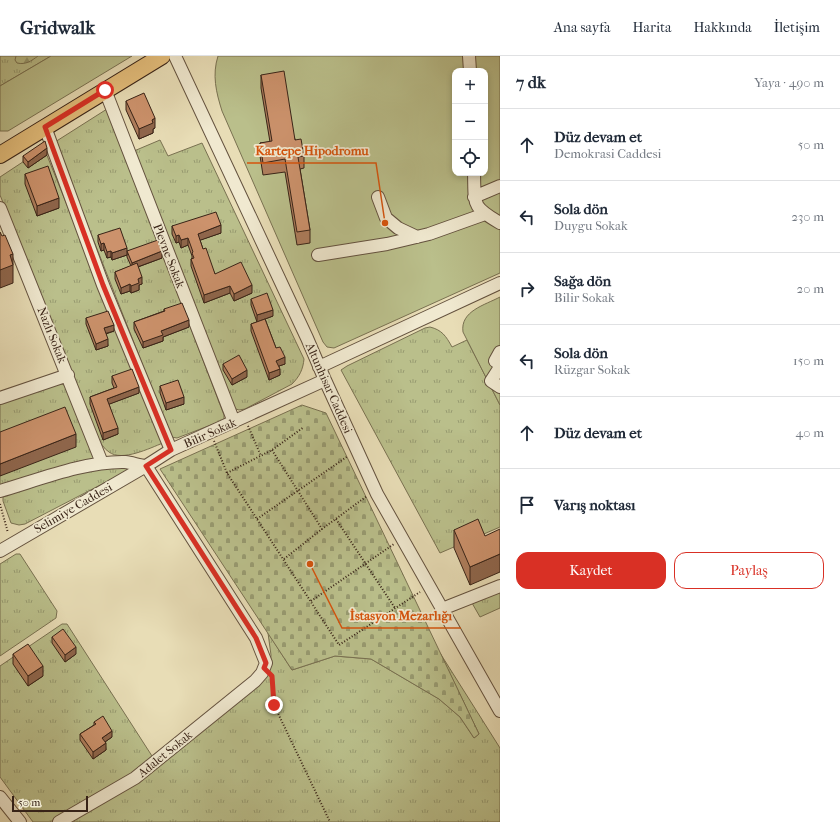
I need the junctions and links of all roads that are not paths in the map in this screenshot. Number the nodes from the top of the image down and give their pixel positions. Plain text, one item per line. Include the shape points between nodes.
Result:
1 (162, 56) edge
2 (175, 56) edge
3 (469, 56) edge
4 (470, 68) edge
5 (105, 90) junction
6 (45, 127) junction
7 (0, 155) edge
8 (474, 176) edge
9 (500, 186) edge
10 (378, 197) dead end
11 (474, 197) junction
12 (0, 208) edge
13 (485, 214) junction
14 (500, 223) edge
15 (417, 237) junction
16 (318, 255) dead end
17 (500, 283) edge
18 (500, 352) edge
19 (500, 364) edge
20 (319, 367) junction
21 (500, 367) edge
22 (68, 375) junction
23 (325, 380) junction
24 (500, 387) edge
25 (0, 398) edge
26 (234, 422) junction
27 (171, 450) junction
28 (102, 463) junction
29 (146, 466) junction
30 (0, 491) edge
31 (4, 549) edge
32 (500, 586) edge
33 (442, 609) junction
34 (500, 711) edge
35 (0, 797) edge
36 (20, 822) edge
37 (59, 822) edge

1 - 5 main road
2 - 20 street, Altunhisar Caddesi
3 - 4 street
5 - 6 main road
5 - 26 street, Plevne Sokak
6 - 7 main road
6 - 27 street via 103,285
8 - 11 street
9 - 11 street
10 - 15 street via 386,218 398,228
11 - 13 street via 476,204
12 - 22 street, Nazlı Sokak
13 - 14 street
13 - 15 street
15 - 16 street
17 - 20 street
18 - 19 street via 495,361
20 - 23 street, Altunhisar Caddesi
21 - 24 street via 491,381
22 - 25 street
22 - 28 street, Nazlı Sokak
23 - 26 street, Bilir Sokak
23 - 33 street, Altunhisar Caddesi via 375,490
26 - 27 street, Bilir Sokak
27 - 29 street, Bilir Sokak
28 - 29 street via 126,462
28 - 30 street
29 - 31 street, Selimiye Caddesi
29 - 37 street, Adalet Sokak via 256,638 266,663 255,681 135,778
32 - 33 street
33 - 34 street, Altunhisar Caddesi
35 - 36 street

